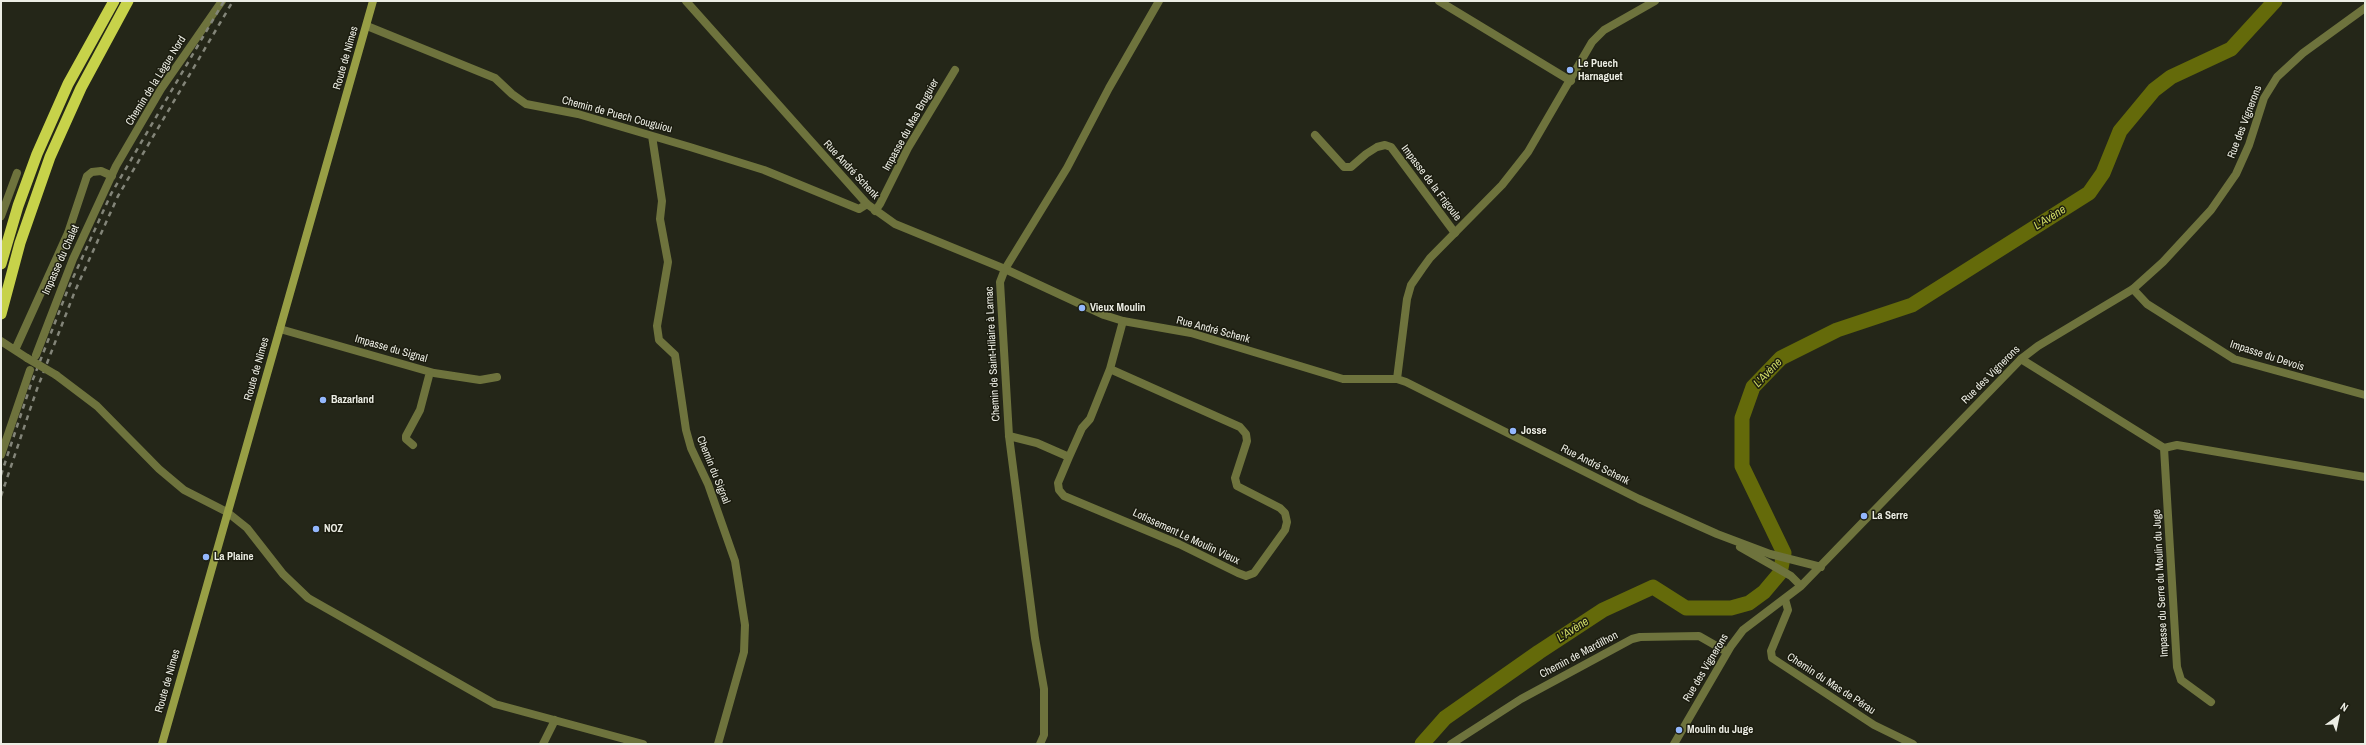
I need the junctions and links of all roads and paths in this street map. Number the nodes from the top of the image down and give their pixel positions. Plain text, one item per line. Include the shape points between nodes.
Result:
1 (114, 1) edge
2 (128, 1) edge
3 (222, 1) edge
4 (373, 1) edge
5 (686, 1) edge
6 (1159, 1) edge
7 (1439, 1) edge
8 (1655, 1) edge
9 (2365, 8) edge
10 (366, 26) junction
11 (955, 70) dead end
12 (1571, 81) junction
13 (1315, 135) dead end
14 (652, 136) junction
15 (16, 173) dead end
16 (112, 176) junction
17 (868, 204) junction
18 (875, 211) junction
19 (1, 216) edge
20 (1455, 233) junction
21 (1, 264) edge
22 (1005, 270) junction
23 (2133, 289) junction
24 (1, 314) edge
25 (1123, 321) junction
26 (280, 330) junction
27 (8, 346) edge
28 (36, 355) dead end
29 (2021, 359) junction
30 (1110, 369) junction
31 (30, 370) dead end
32 (430, 372) junction
33 (497, 377) dead end
34 (1397, 379) junction
35 (2365, 395) edge
36 (1009, 436) junction
37 (413, 445) dead end
38 (2164, 448) junction
39 (1, 455) edge
40 (1069, 457) junction
41 (2365, 477) edge
42 (226, 512) junction
43 (1717, 534) junction
44 (1821, 567) junction
45 (1801, 586) junction
46 (1785, 599) junction
47 (1727, 652) junction
48 (2211, 702) dead end
49 (555, 720) junction
50 (162, 744) edge
51 (542, 744) edge
52 (642, 744) edge
53 (718, 744) edge
54 (1040, 744) edge
55 (1451, 744) edge
56 (1674, 744) edge
57 (1913, 744) edge

1 - 21 highway via 68,84 37,154
2 - 24 highway via 81,88 50,157 20,243
3 - 16 street, Chemin de la Lègue Nord via 161,89
4 - 10 main road, Route de Nîmes
5 - 17 street, Rue André Schenk
6 - 22 street, Chemin de Saint-Hilaire à Larnac via 1067,168
7 - 12 street
8 - 12 street via 1604,30 1592,42
9 - 23 street, Rue des Vignerons via 2303,53 2277,77 2264,98 2244,159 2223,194 2186,238
10 - 14 street, Chemin de Puech Couguiou via 495,78 526,104 578,114
10 - 26 main road, Route de Nîmes
11 - 18 street, Impasse du Mas Bruguier via 908,148
12 - 20 street via 1528,152 1502,185
13 - 20 street, Impasse de la Frigoule via 1344,167 1351,167 1377,147 1391,147
14 - 17 street, Chemin de Puech Couguiou via 764,170 859,209
14 - 53 street, Chemin du Signal via 662,201 660,219 668,262 657,326 659,340 675,355 690,448 708,484 735,561 745,625 744,652
15 - 19 street
16 - 27 street via 101,171 92,172 87,176 68,233
16 - 28 street, Impasse du Chalet via 73,259
17 - 18 street, Rue André Schenk
18 - 22 street, Rue André Schenk via 895,224
20 - 34 street via 1430,258 1411,285
22 - 25 street, Rue André Schenk via 1104,315
22 - 36 street, Chemin de Saint-Hilaire à Larnac via 1000,282
23 - 29 street, Rue des Vignerons via 2038,346
23 - 35 street, Impasse du Devois via 2147,304 2234,359
25 - 30 street, Lotissement Le Moulin Vieux
25 - 34 street, Rue André Schenk via 1191,333 1343,379
26 - 32 street, Impasse du Signal
26 - 42 main road, Route de Nîmes
27 - 42 street, bridge via 56,375 97,406 154,464 184,490
29 - 38 street
29 - 44 street, Rue des Vignerons
30 - 40 street, Lotissement Le Moulin Vieux via 1090,419 1082,428
30 - 40 street, Lotissement Le Moulin Vieux via 1240,427 1246,434 1247,441 1235,478 1237,486 1280,508 1288,522 1285,530 1254,573 1246,576 1179,544 1064,496 1058,484
31 - 39 street
32 - 33 street, Impasse du Signal via 480,380
32 - 37 street via 420,410 406,436
34 - 43 street, Rue André Schenk via 1639,499
36 - 40 street via 1037,443
36 - 54 street, Chemin de Saint-Hilaire à Larnac via 1044,689 1044,735
38 - 41 street via 2177,445
38 - 48 street, Impasse du Serre du Moulin du Juge via 2177,667 2182,680
42 - 49 street via 256,537 283,574 308,598 495,704
42 - 50 main road, Route de Nîmes
43 - 44 street, Rue André Schenk via 1770,554
43 - 45 street, Rue André Schenk via 1791,576
44 - 45 street, Rue des Vignerons
45 - 46 street, Rue des Vignerons
46 - 47 street, Rue des Vignerons via 1743,630
46 - 57 street, Chemin du Mas de Pérau via 1788,610 1771,651 1772,658 1874,725
47 - 55 street, Chemin de Mardilhon via 1699,636 1640,637 1597,657 1521,699
47 - 56 street, Rue des Vignerons
49 - 51 street
49 - 52 street

